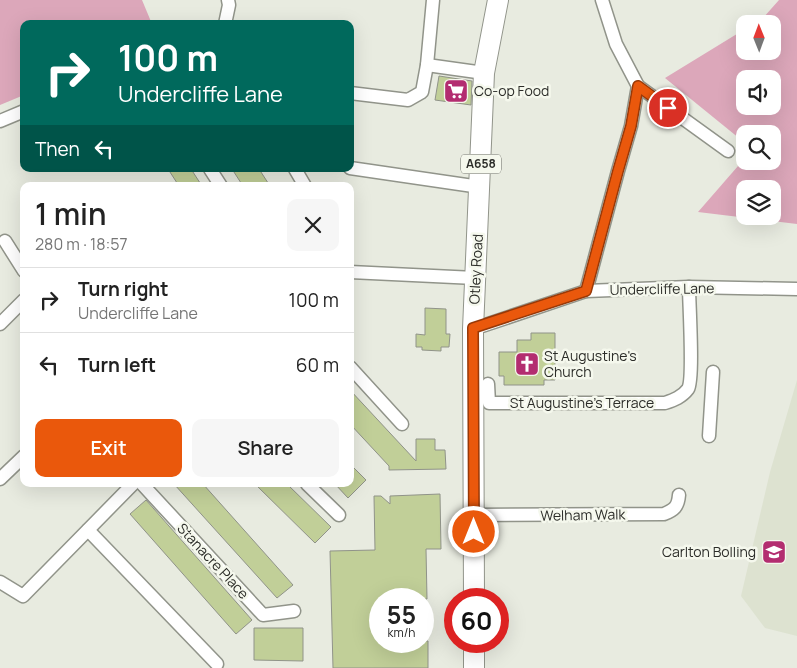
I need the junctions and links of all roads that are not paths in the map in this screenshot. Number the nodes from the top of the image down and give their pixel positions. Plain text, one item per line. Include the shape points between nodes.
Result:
1 (228, 0) edge
2 (433, 0) edge
3 (498, 0) edge
4 (602, 0) edge
5 (226, 20) edge
6 (427, 65) junction
7 (484, 73) junction
8 (638, 86) junction
9 (354, 93) edge
10 (20, 113) edge
11 (0, 121) edge
12 (728, 151) dead end
13 (354, 169) edge
14 (480, 187) junction
15 (5, 241) dead end
16 (20, 265) edge
17 (354, 272) edge
18 (475, 278) junction
19 (689, 287) junction
20 (797, 289) edge
21 (586, 291) junction
22 (20, 304) edge
23 (0, 324) edge
24 (473, 328) junction
25 (354, 371) edge
26 (714, 372) dead end
27 (488, 384) dead end
28 (689, 387) junction
29 (712, 387) junction
30 (402, 424) dead end
31 (709, 436) dead end
32 (20, 460) edge
33 (0, 480) edge
34 (129, 487) edge
35 (145, 487) edge
36 (310, 487) edge
37 (679, 495) dead end
38 (474, 515) junction
39 (339, 516) dead end
40 (88, 530) junction
41 (0, 582) edge
42 (474, 588) edge
43 (294, 611) dead end
44 (474, 653) edge
45 (217, 664) dead end
46 (474, 668) edge

1 - 5 street
2 - 6 street
3 - 7 main road, Otley Road / A658
4 - 8 street via 616,44
6 - 7 street
6 - 9 street via 422,92 408,100
7 - 14 main road, Otley Road / A658
8 - 12 street
8 - 21 street via 631,126
10 - 11 street
13 - 14 street
14 - 18 main road, Otley Road / A658
15 - 16 street
17 - 18 street
18 - 24 main road, Otley Road / A658
19 - 20 street, Undercliffe Lane
19 - 21 street, Undercliffe Lane
19 - 28 street
21 - 24 street, Undercliffe Lane
22 - 23 street
24 - 38 main road, Otley Road / A658
25 - 30 street
26 - 29 street
27 - 28 street, St Augustine's Terrace via 489,403 665,403 680,397
28 - 29 street
29 - 31 street
32 - 33 street
34 - 40 street
35 - 43 street, Stanacre Place via 263,615
36 - 39 street
37 - 38 street, Welham Walk via 674,510 664,514
38 - 42 main road, Otley Road / A658
40 - 41 street via 23,596
40 - 45 street
44 - 46 main road

